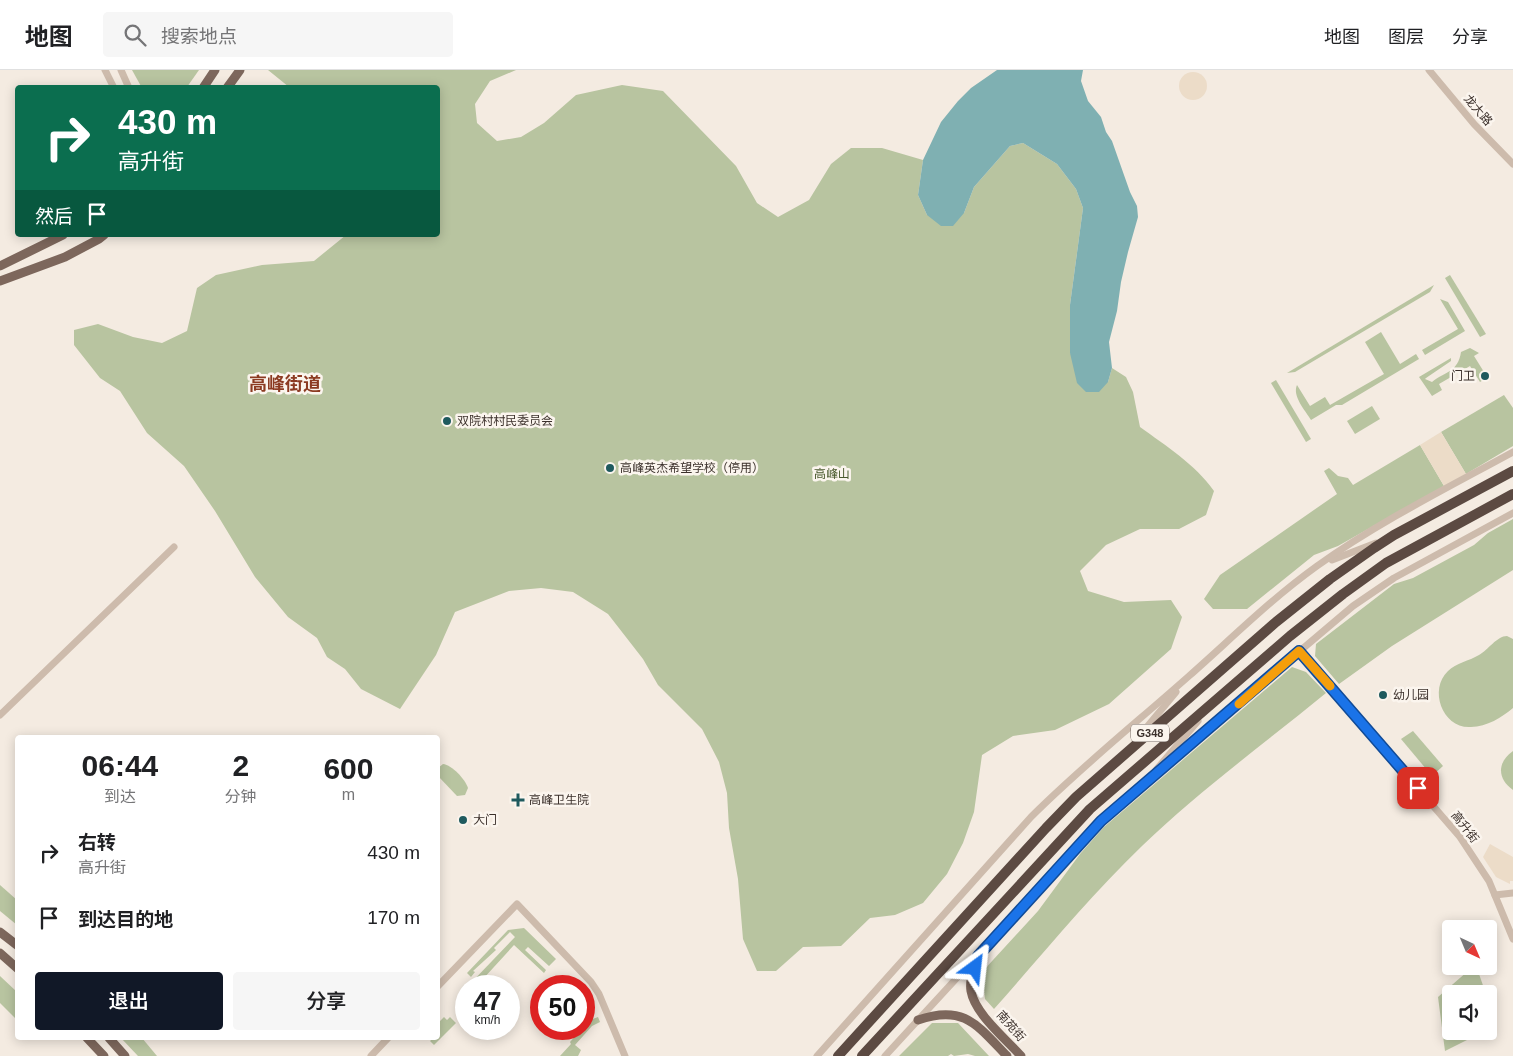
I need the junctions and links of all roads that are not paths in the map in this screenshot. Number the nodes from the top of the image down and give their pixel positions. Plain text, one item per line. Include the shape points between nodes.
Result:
1 (105, 70) edge
2 (121, 70) edge
3 (215, 70) edge
4 (240, 70) edge
5 (1429, 70) edge
6 (112, 85) edge
7 (128, 85) edge
8 (205, 85) edge
9 (229, 85) edge
10 (1513, 164) edge
11 (59, 237) edge
12 (102, 237) edge
13 (0, 266) edge
14 (0, 281) edge
15 (1513, 452) edge
16 (1513, 472) edge
17 (1513, 494) edge
18 (1513, 513) edge
19 (1394, 535) junction
20 (174, 547) dead end
21 (1317, 566) junction
22 (1299, 651) junction
23 (1189, 676) junction
24 (1210, 706) junction
25 (0, 715) edge
26 (1118, 762) junction
27 (1142, 785) junction
28 (1513, 893) edge
29 (1495, 895) junction
30 (0, 932) edge
31 (1513, 940) edge
32 (15, 944) edge
33 (0, 953) edge
34 (978, 956) junction
35 (15, 966) edge
36 (440, 984) edge
37 (918, 1020) junction
38 (89, 1040) edge
39 (111, 1040) edge
40 (386, 1040) edge
41 (104, 1056) edge
42 (125, 1056) edge
43 (371, 1056) edge
44 (625, 1056) edge
45 (817, 1056) edge
46 (838, 1056) edge
47 (862, 1056) edge
48 (885, 1056) edge
49 (1007, 1056) edge
50 (1021, 1056) edge

1 - 6 street
2 - 7 street
3 - 8 main road
4 - 9 main road
5 - 10 street, 龙大路
11 - 13 main road
12 - 14 main road via 65,257
15 - 21 street via 1378,526
16 - 19 highway, G348
17 - 24 highway, G348 via 1386,563 1290,636
18 - 22 street via 1394,578
19 - 21 street
19 - 26 highway, G348 via 1330,579 1276,622
20 - 25 street
21 - 23 street via 1244,625
22 - 27 street
22 - 29 street, 高升街 via 1460,837
23 - 26 street
23 - 45 street via 1066,782 1031,817
24 - 27 street
24 - 47 highway, G348 via 1090,809
26 - 46 highway, G348 via 1076,797 1046,828
27 - 34 street via 1101,821
28 - 29 street
29 - 31 street, 高升街
30 - 32 main road
33 - 35 main road
34 - 37 street
34 - 50 main road, 南苑街 via 971,979 975,1001
36 - 44 street via 517,904 595,988
37 - 48 street
37 - 49 main road via 934,1014 969,1020
38 - 41 main road
39 - 42 main road
40 - 43 street

